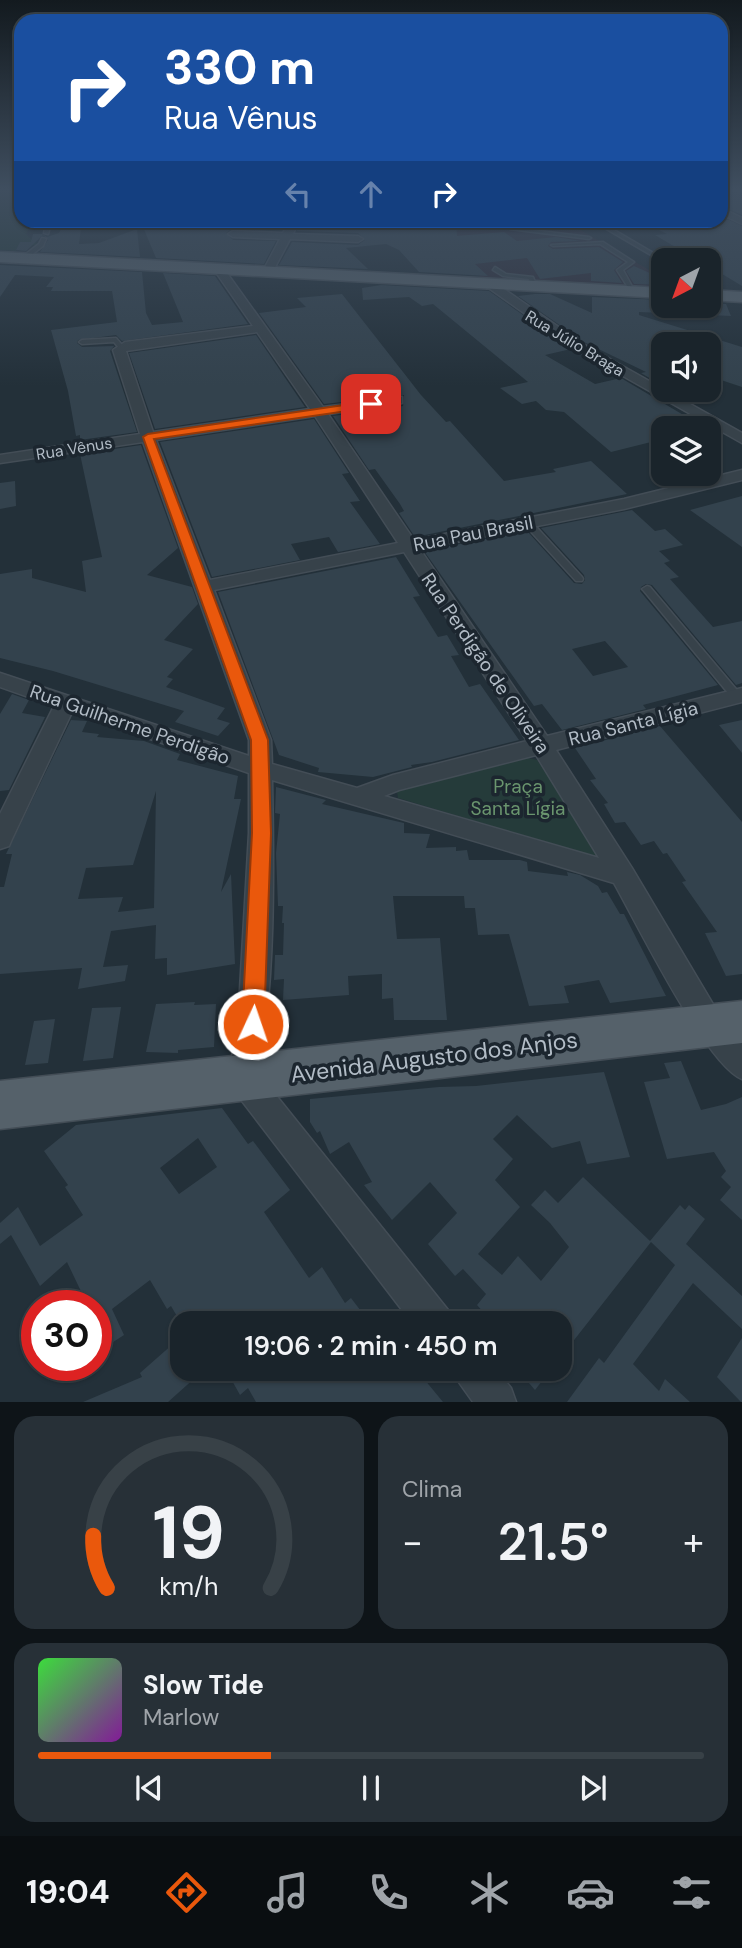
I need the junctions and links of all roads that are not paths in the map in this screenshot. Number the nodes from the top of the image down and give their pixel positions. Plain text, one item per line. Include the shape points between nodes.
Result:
1 (29, 254) edge
2 (278, 254) edge
3 (619, 254) edge
4 (0, 257) edge
5 (24, 258) junction
6 (212, 266) junction
7 (268, 271) junction
8 (491, 275) junction
9 (625, 287) junction
10 (651, 291) edge
11 (721, 294) edge
12 (742, 297) edge
13 (261, 328) junction
14 (82, 342) dead end
15 (121, 347) junction
16 (397, 400) dead end
17 (320, 413) junction
18 (148, 437) junction
19 (742, 439) edge
20 (0, 459) edge
21 (742, 475) edge
22 (527, 522) junction
23 (407, 547) junction
24 (579, 579) dead end
25 (203, 587) junction
26 (647, 589) dead end
27 (0, 680) edge
28 (739, 696) edge
29 (68, 701) junction
30 (542, 746) junction
31 (258, 768) junction
32 (362, 796) junction
33 (0, 839) edge
34 (623, 875) junction
35 (726, 1024) edge
36 (742, 1065) edge
37 (243, 1079) junction
38 (0, 1105) edge
39 (426, 1311) edge
40 (481, 1381) edge
41 (497, 1402) edge

1 - 5 lane
2 - 7 street
3 - 9 lane via 631,262 621,268
4 - 5 main road
5 - 6 main road
6 - 7 main road
6 - 13 street, Rua Perdigão de Oliveira
7 - 8 main road
8 - 9 main road via 533,285
8 - 19 street, Rua Júlio Braga via 527,315
9 - 10 main road
11 - 12 main road
13 - 15 street
13 - 17 street, Rua Perdigão de Oliveira
14 - 15 lane via 116,340
15 - 18 street
16 - 17 street, Rua Vênus
17 - 18 street, Rua Vênus
17 - 23 street, Rua Perdigão de Oliveira
18 - 20 street, Rua Vênus
18 - 25 street
21 - 22 street, Rua Pau Brasil
22 - 23 street, Rua Pau Brasil
22 - 24 lane
23 - 25 street, Rua Pau Brasil
23 - 30 street, Rua Perdigão de Oliveira
25 - 31 street via 260,740
26 - 28 lane
27 - 29 street, Rua Guilherme Perdigão
28 - 30 street, Rua Santa Lígia
29 - 31 street, Rua Guilherme Perdigão
29 - 33 street
30 - 32 street, Rua Santa Lígia via 393,783
30 - 34 street, Rua Perdigão de Oliveira
31 - 32 street, Rua Guilherme Perdigão
31 - 37 street via 261,833 253,1024
32 - 34 street, Rua Guilherme Perdigão
34 - 35 street, Rua Perdigão de Oliveira
35 - 36 street, Rua Perdigão de Oliveira
35 - 37 main road, Avenida Augusto dos Anjos
37 - 38 main road, Avenida Augusto dos Anjos
37 - 39 street
40 - 41 street

